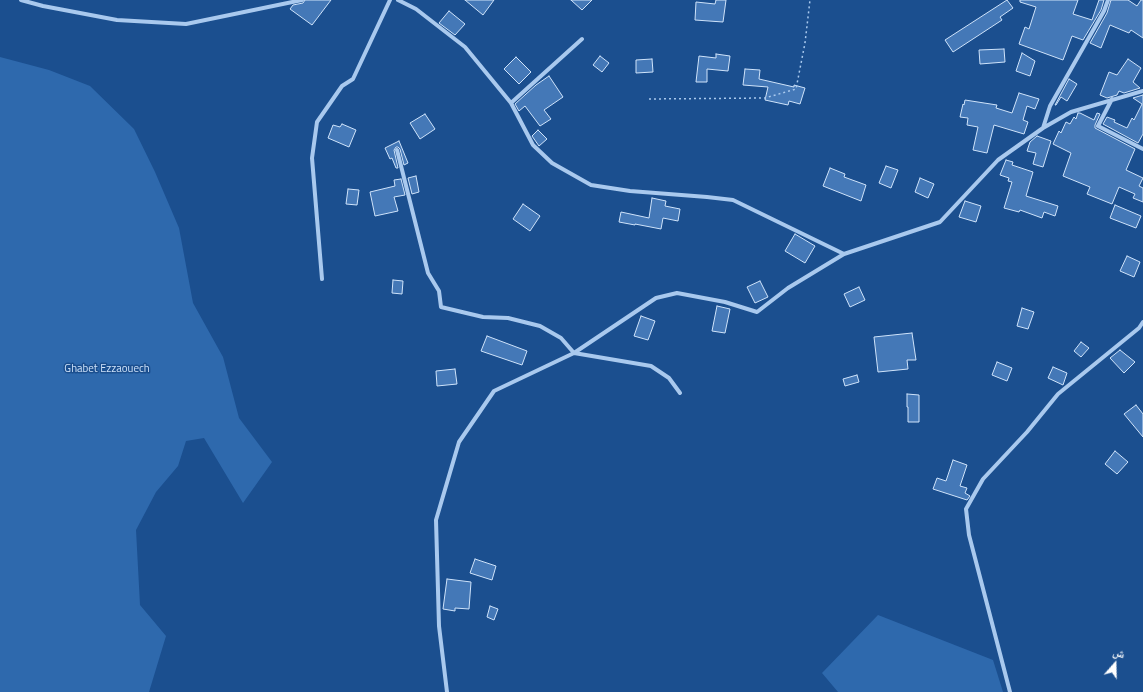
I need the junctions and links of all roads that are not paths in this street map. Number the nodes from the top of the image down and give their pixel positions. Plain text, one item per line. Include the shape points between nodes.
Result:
1 (21, 0) edge
2 (302, 0) edge
3 (390, 0) edge
4 (398, 0) edge
5 (1108, 0) edge
6 (582, 39) dead end
7 (1143, 91) edge
8 (1112, 99) junction
9 (511, 103) junction
10 (1043, 128) junction
11 (1143, 149) edge
12 (397, 150) dead end
13 (844, 254) junction
14 (322, 279) dead end
15 (1143, 322) edge
16 (574, 353) junction
17 (680, 393) dead end
18 (447, 692) edge
19 (1010, 692) edge

1 - 2 street via 117,20 186,24
3 - 14 street via 353,79 342,86 317,122 312,158
4 - 9 street via 416,9 465,47
5 - 10 street via 1050,106
6 - 9 street
7 - 8 street
8 - 10 street via 1071,112
8 - 11 street via 1098,126
9 - 13 street via 533,144 552,163 591,185 733,200
10 - 13 street via 998,160 940,222
12 - 16 street via 428,273 439,290 441,307 540,326 561,338
13 - 16 street via 788,288 757,312 724,302 677,293 656,298
15 - 19 street via 1058,394 983,479 966,509 969,535
16 - 17 street via 651,366 669,378
16 - 18 street via 494,391 459,442 436,520 439,626

